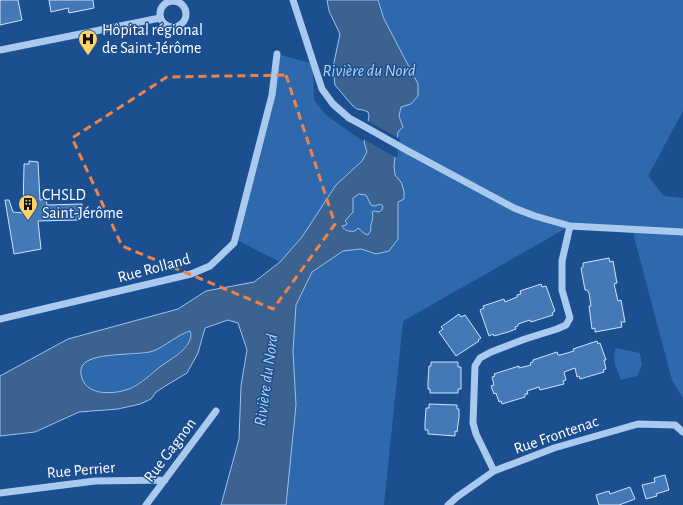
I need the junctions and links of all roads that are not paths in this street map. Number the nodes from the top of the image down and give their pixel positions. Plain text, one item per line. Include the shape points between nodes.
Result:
1 (293, 0) edge
2 (160, 18) dead end
3 (0, 50) edge
4 (277, 54) dead end
5 (570, 226) junction
6 (683, 232) edge
7 (0, 319) edge
8 (216, 411) dead end
9 (683, 432) edge
10 (494, 471) junction
11 (165, 480) junction
12 (0, 493) edge
13 (146, 505) edge
14 (448, 505) edge

1 - 5 street via 322,88 333,104 349,118 514,208
2 - 3 street
4 - 7 street, Rue Rolland via 272,95 234,243 210,266 191,274
5 - 6 street
5 - 10 street via 562,261 562,290 570,318 566,325 491,352 480,358 475,366 473,423
8 - 11 street, Rue Gagnon
9 - 10 street, Rue Frontenac via 675,425 638,424 554,448
10 - 14 street, Rue Frontenac
11 - 12 street, Rue Perrier via 95,481
11 - 13 street, Rue Gagnon

